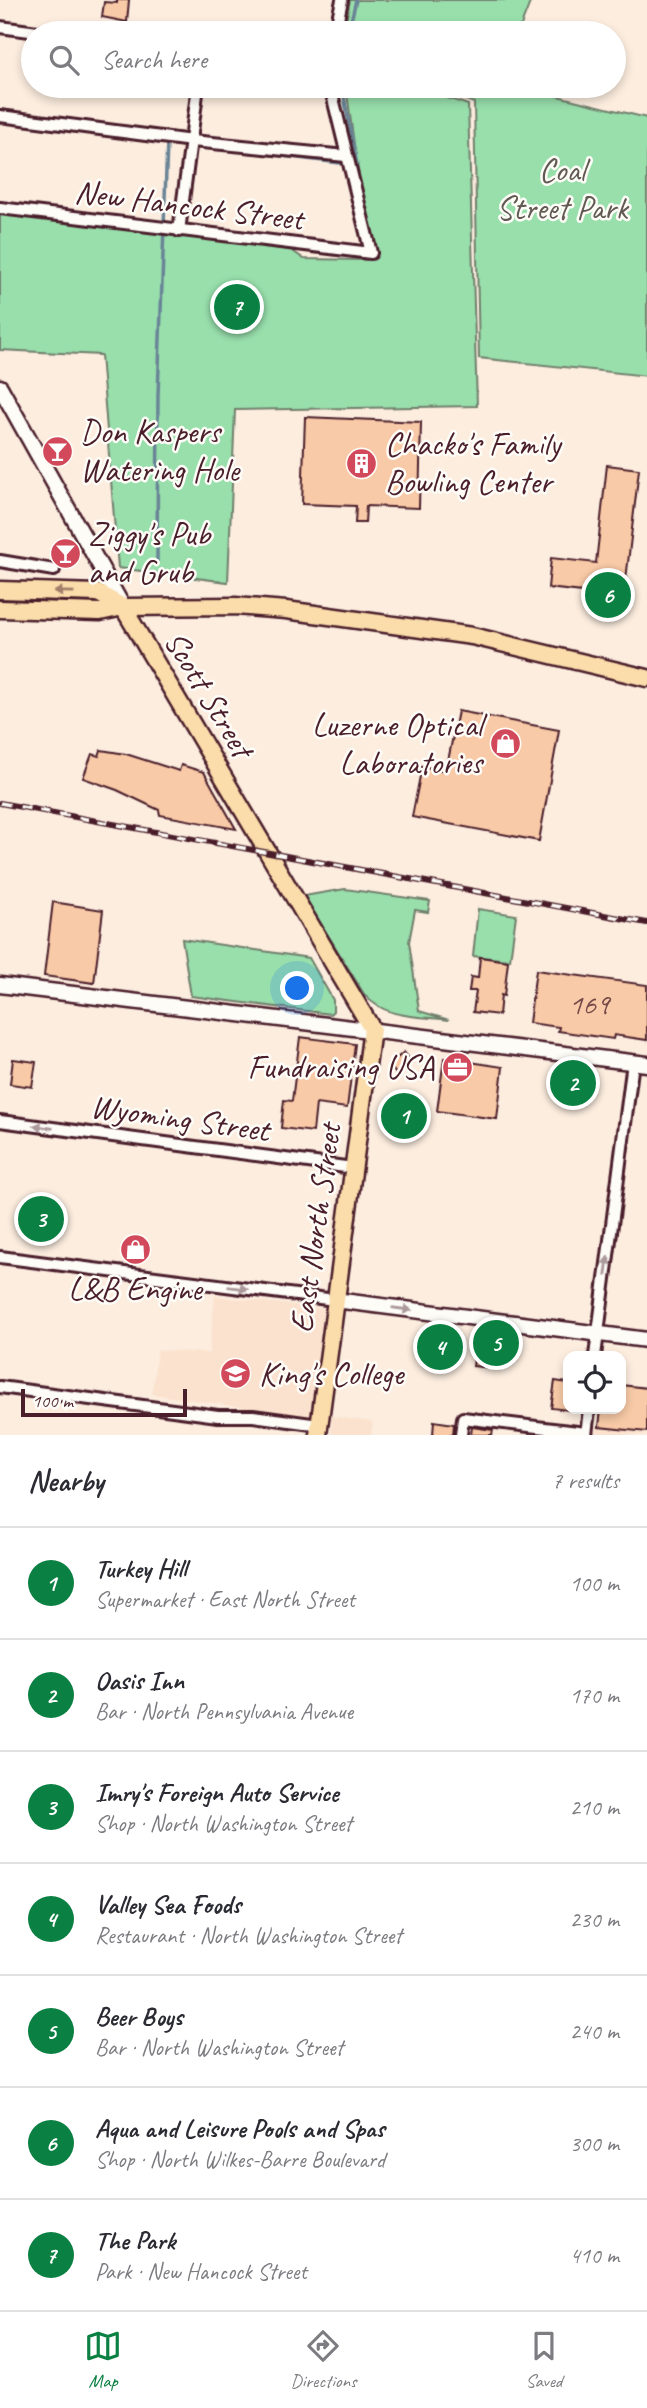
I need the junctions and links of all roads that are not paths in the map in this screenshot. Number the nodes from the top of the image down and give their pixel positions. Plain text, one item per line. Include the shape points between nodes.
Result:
1 (342, 0) edge
2 (338, 21) edge
3 (0, 27) edge
4 (21, 30) edge
5 (197, 98) edge
6 (333, 98) edge
7 (0, 116) edge
8 (192, 141) junction
9 (346, 156) junction
10 (0, 208) edge
11 (179, 231) junction
12 (0, 387) edge
13 (0, 561) edge
14 (54, 570) dead end
15 (1, 590) edge
16 (123, 607) junction
17 (0, 609) edge
18 (647, 678) edge
19 (0, 985) edge
20 (372, 1028) junction
21 (640, 1063) edge
22 (0, 1121) edge
23 (353, 1168) junction
24 (0, 1257) edge
25 (335, 1300) junction
26 (598, 1334) junction
27 (647, 1340) edge
28 (596, 1351) edge
29 (0, 1387) edge
30 (588, 1414) edge
31 (318, 1430) edge
32 (586, 1434) edge
33 (460, 1435) edge

1 - 2 street
3 - 4 street
5 - 8 street
6 - 9 street
7 - 8 street
8 - 9 street
8 - 11 street
9 - 11 street, New Hancock Street via 371,253
10 - 11 street, New Hancock Street
12 - 16 street, Scott Street
13 - 14 street
16 -> 15 main road via 98,593
16 - 17 main road via 100,612
16 - 18 main road via 235,606 342,616 472,636
16 - 20 main road, Scott Street
19 - 20 street via 337,1028
20 - 21 street
20 - 23 main road, East North Street
26 -> 21 street
23 -> 22 street, Wyoming Street
23 - 25 main road, East North Street
24 -> 25 street
25 -> 26 street
25 - 31 main road, East North Street
26 - 27 street
26 - 28 street
29 - 31 street via 218,1416 253,1416
30 - 32 street
32 - 33 street via 463,1418

